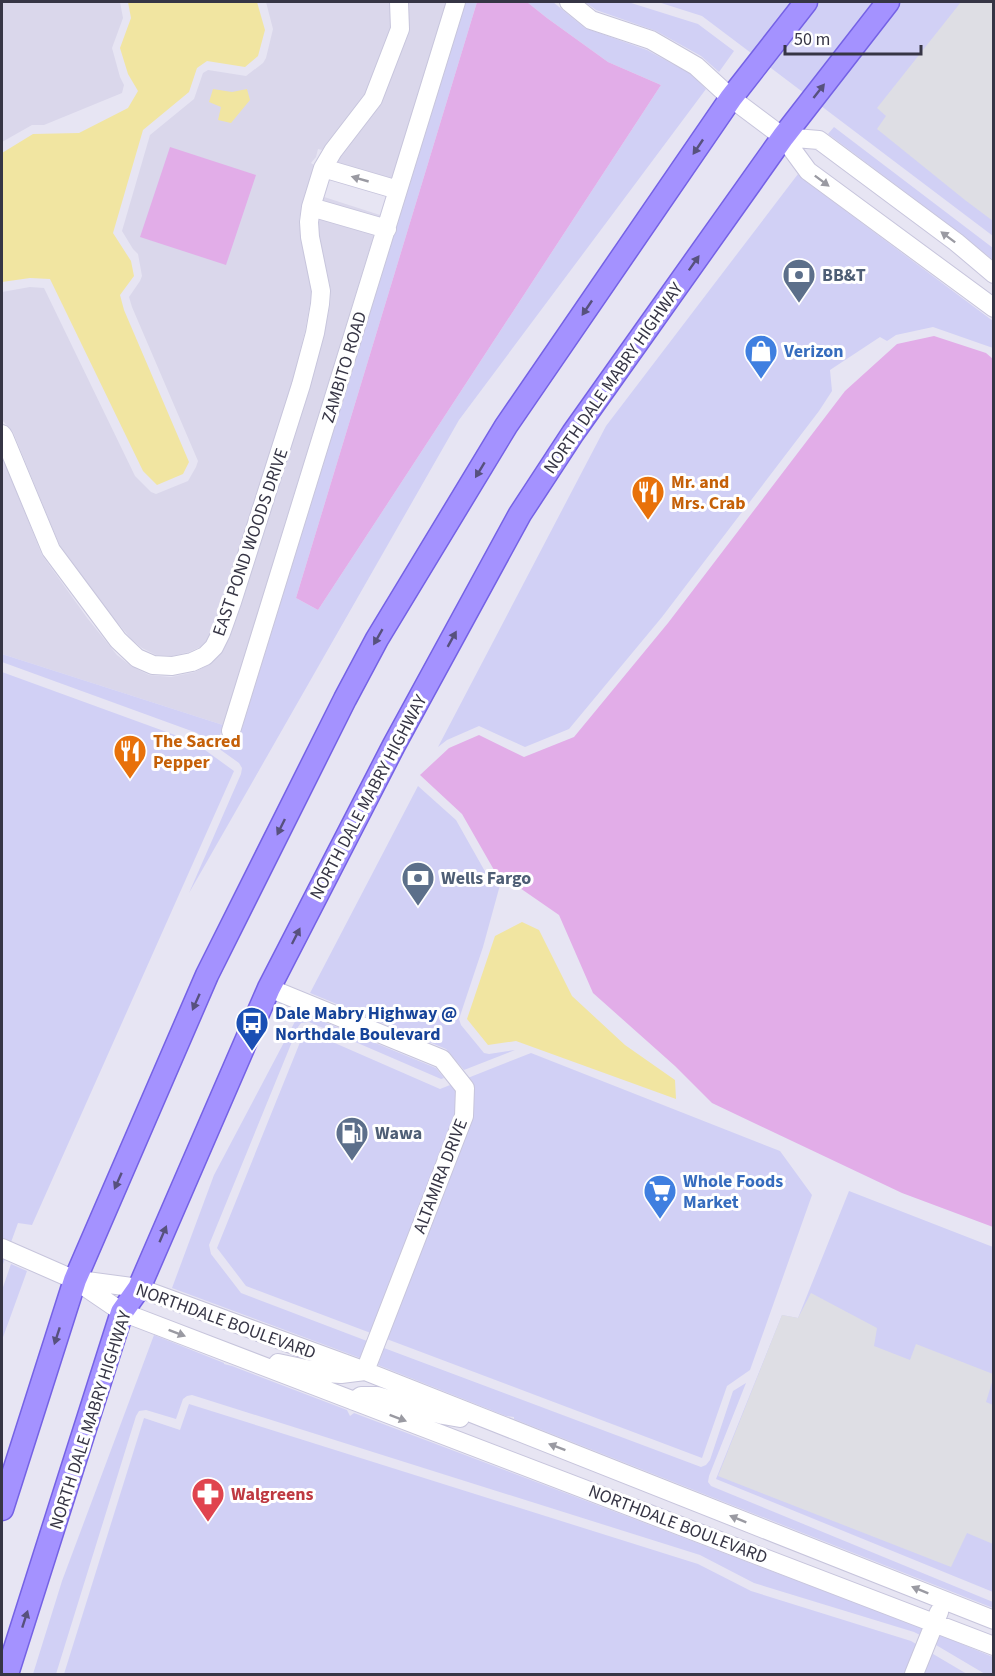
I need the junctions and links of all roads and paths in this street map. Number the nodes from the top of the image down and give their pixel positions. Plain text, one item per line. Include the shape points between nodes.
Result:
1 (399, 2) edge
2 (456, 2) edge
3 (569, 2) edge
4 (806, 2) edge
5 (888, 2) edge
6 (731, 99) junction
7 (783, 137) junction
8 (323, 168) junction
9 (398, 190) junction
10 (311, 207) junction
11 (387, 229) junction
12 (993, 274) edge
13 (993, 308) edge
14 (2, 434) edge
15 (231, 731) dead end
16 (269, 988) junction
17 (2, 1248) edge
18 (75, 1280) junction
19 (139, 1288) junction
20 (122, 1312) junction
21 (235, 1356) junction
22 (365, 1371) junction
23 (354, 1401) junction
24 (503, 1426) junction
25 (664, 1489) junction
26 (2, 1509) edge
27 (654, 1515) junction
28 (944, 1600) junction
29 (993, 1620) edge
30 (935, 1622) junction
31 (993, 1646) edge
32 (7, 1674) edge
33 (914, 1674) edge

1 - 8 street, EAST POND WOODS DRIVE via 400,29 373,99
2 - 9 street, ZAMBITO ROAD
3 - 6 street via 591,20 651,40 696,66
4 - 6 main road
7 -> 5 main road, NORTH DALE MABRY HIGHWAY
6 - 7 street
6 -> 18 main road via 506,426 376,639 207,975
12 -> 7 street via 819,140
7 -> 13 street via 808,171
16 -> 7 main road, NORTH DALE MABRY HIGHWAY via 394,745 520,514
9 -> 8 street
8 - 10 street, EAST POND WOODS DRIVE
9 - 11 street, ZAMBITO ROAD
10 - 11 street
10 - 14 street, EAST POND WOODS DRIVE via 310,237 321,291 315,333 232,602 221,633 205,656 172,666 153,665 124,647 51,550
11 - 15 street, ZAMBITO ROAD
19 -> 16 main road, NORTH DALE MABRY HIGHWAY
16 - 22 street, ALTAMIRA DRIVE via 442,1059 465,1088 464,1116
17 - 18 street
18 - 19 street, NORTHDALE BOULEVARD
18 - 20 street, NORTHDALE BOULEVARD
18 -> 26 main road
19 - 20 main road, NORTH DALE MABRY HIGHWAY
19 - 22 street, NORTHDALE BOULEVARD
20 -> 21 street, NORTHDALE BOULEVARD
32 -> 20 main road, NORTH DALE MABRY HIGHWAY
21 - 22 street via 325,1373
21 - 23 street, NORTHDALE BOULEVARD
22 - 24 street, NORTHDALE BOULEVARD
23 - 24 street via 361,1396 377,1396 443,1415
23 -> 27 street, NORTHDALE BOULEVARD
25 -> 24 street, NORTHDALE BOULEVARD
25 - 27 street
28 -> 25 street, NORTHDALE BOULEVARD
27 - 30 street, NORTHDALE BOULEVARD
28 - 29 street, NORTHDALE BOULEVARD
28 - 30 street
30 - 31 street, NORTHDALE BOULEVARD
30 - 33 street

